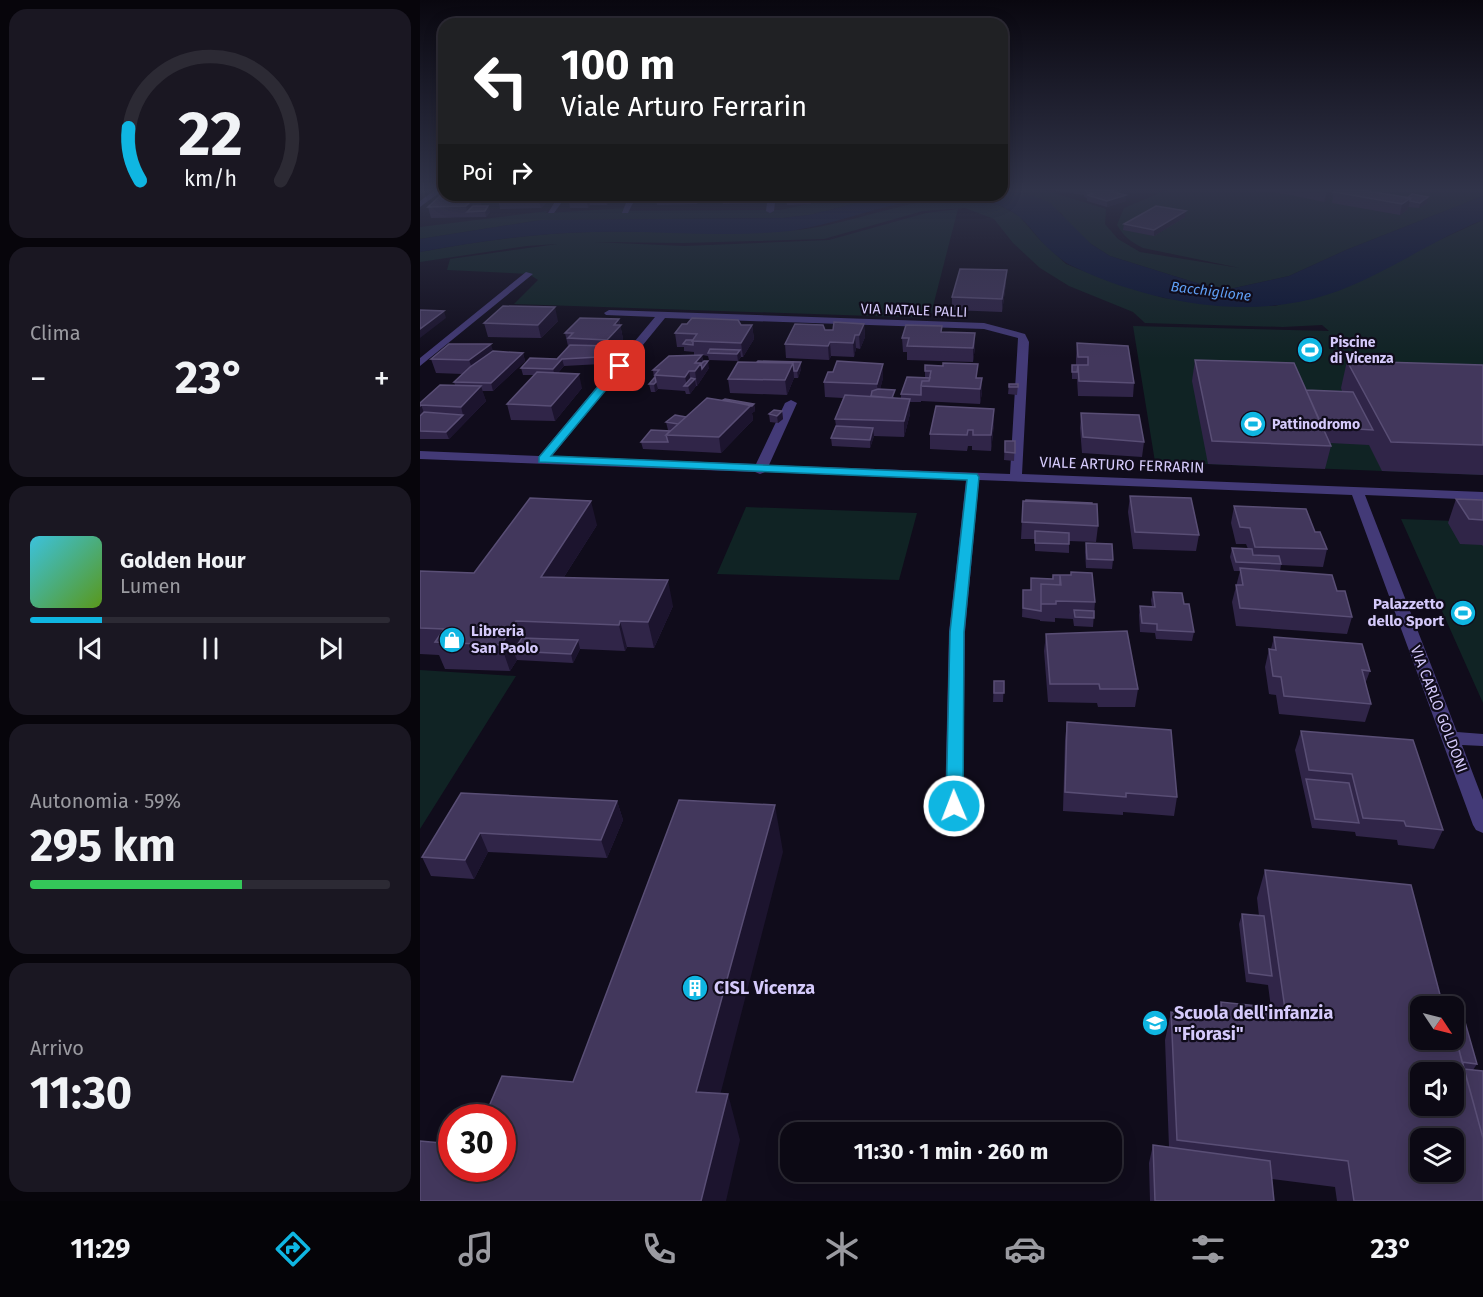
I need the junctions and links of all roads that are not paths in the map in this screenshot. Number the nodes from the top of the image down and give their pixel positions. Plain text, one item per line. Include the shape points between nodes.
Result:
1 (529, 274) dead end
2 (609, 313) dead end
3 (662, 315) junction
4 (420, 363) edge
5 (791, 403) dead end
6 (420, 455) edge
7 (543, 459) junction
8 (760, 470) junction
9 (973, 477) junction
10 (1016, 478) junction
11 (1357, 491) junction
12 (1483, 496) edge
13 (1449, 738) junction
14 (1483, 740) edge
15 (954, 806) dead end
16 (1483, 825) edge

1 - 4 street
2 - 3 street
3 - 7 street
3 - 10 street, VIA NATALE PALLI via 984,326 1022,336
5 - 8 street
6 - 7 street, VIALE ARTURO FERRARIN
7 - 8 street, VIALE ARTURO FERRARIN
8 - 9 street, VIALE ARTURO FERRARIN
9 - 10 street, VIALE ARTURO FERRARIN
9 - 15 street via 957,632
10 - 11 street, VIALE ARTURO FERRARIN
11 - 12 street, VIALE ARTURO FERRARIN
11 - 13 street, VIA CARLO GOLDONI
13 - 14 street
13 - 16 street, VIA CARLO GOLDONI

